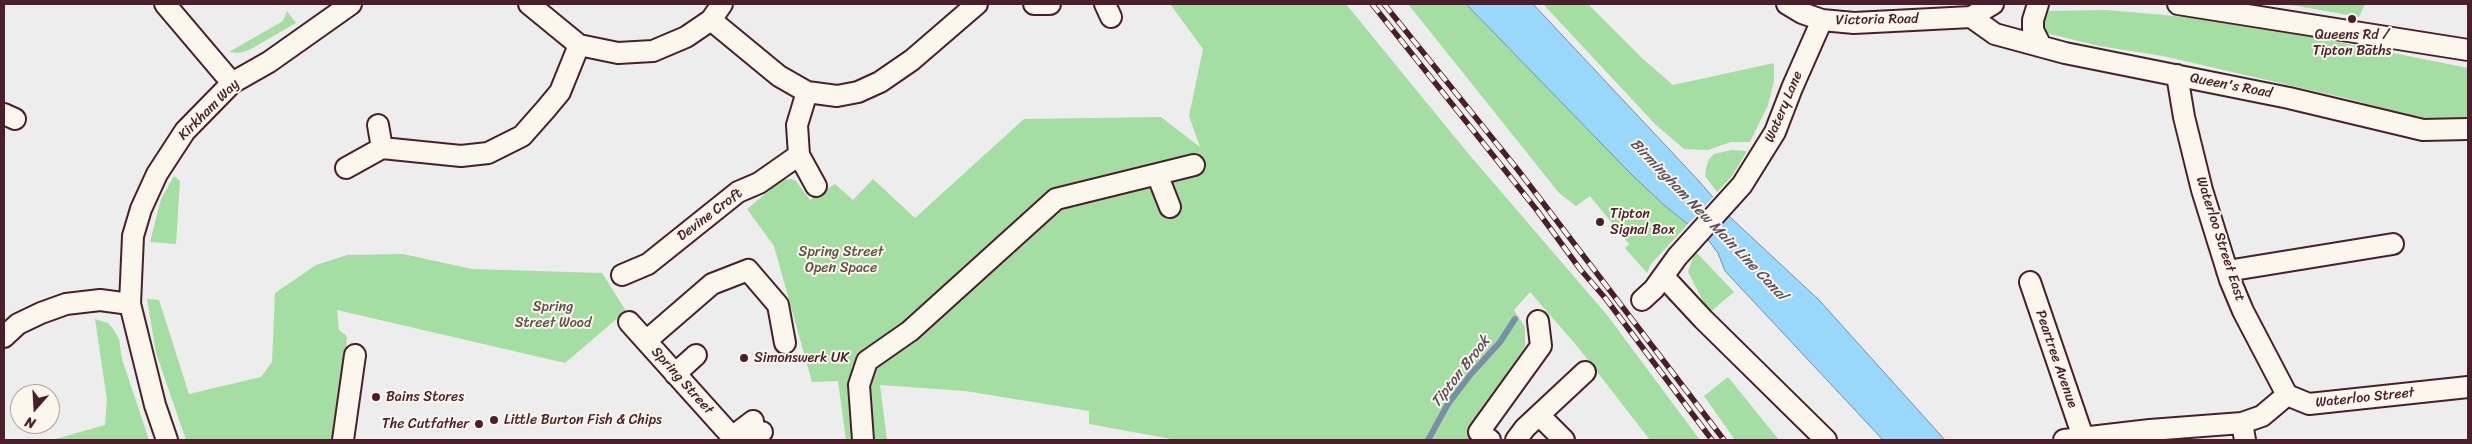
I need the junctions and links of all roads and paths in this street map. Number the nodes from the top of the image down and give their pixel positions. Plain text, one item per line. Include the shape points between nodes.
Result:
1 (165, 4) edge
2 (351, 4) edge
3 (529, 4) edge
4 (977, 4) edge
5 (1034, 4) edge
6 (1050, 4) edge
7 (1787, 4) edge
8 (1993, 4) edge
9 (2038, 4) edge
10 (2178, 4) edge
11 (717, 12) edge
12 (1972, 17) junction
13 (1822, 20) junction
14 (578, 45) junction
15 (2041, 46) junction
16 (2468, 50) edge
17 (2177, 75) junction
18 (232, 83) junction
19 (807, 92) junction
20 (378, 125) dead end
21 (2468, 129) edge
22 (382, 148) junction
23 (799, 155) junction
24 (1194, 165) dead end
25 (346, 168) dead end
26 (1157, 174) junction
27 (816, 186) dead end
28 (1170, 207) dead end
29 (2394, 244) dead end
30 (2227, 271) junction
31 (622, 275) dead end
32 (1664, 277) junction
33 (2030, 282) dead end
34 (1642, 300) dead end
35 (130, 304) junction
36 (1538, 321) dead end
37 (629, 322) dead end
38 (4, 337) edge
39 (646, 341) junction
40 (785, 343) dead end
41 (355, 355) dead end
42 (696, 355) dead end
43 (1585, 372) dead end
44 (675, 374) junction
45 (2468, 387) edge
46 (2288, 395) junction
47 (1527, 428) edge
48 (756, 431) edge
49 (2244, 432) edge
50 (734, 439) edge
51 (2074, 439) edge
52 (167, 440) edge
53 (343, 440) edge
54 (863, 440) edge
55 (1490, 440) edge
56 (1564, 440) edge
57 (1826, 440) edge

1 - 18 street
2 - 18 street, Kirkham Way
3 - 14 street
4 - 19 street via 912,60 880,82 858,92 837,96
5 - 6 street
7 - 13 street, Victoria Road
8 - 12 street, Victoria Road
9 - 15 street via 2032,30
10 - 16 street
11 - 14 street via 686,37 653,51 618,53
11 - 19 street via 779,76
12 - 13 street, Victoria Road via 1854,23
12 - 15 street, Queen's Road via 1995,34
13 - 32 street, Watery Lane via 1775,132 1742,185 1677,257
14 - 22 street via 560,92 522,136 488,153 461,156
15 - 17 street, Queen's Road
17 - 21 street, Queen's Road via 2423,130
17 - 30 street, Waterloo Street East via 2202,190
18 - 35 street, Kirkham Way via 185,131 157,174 145,200 133,236
19 - 23 street via 797,124
20 - 22 street
22 - 25 street
23 - 27 street
23 - 31 street, Devine Croft via 759,183 738,192 648,264
24 - 26 street
26 - 28 street
26 - 54 street via 1056,199 910,331 868,361 859,385
29 - 30 street
30 - 46 street, Waterloo Street East via 2243,311
32 - 34 street, Watery Lane
32 - 57 street
33 - 51 street, Peartree Avenue
35 - 38 street via 100,300 66,304 18,324
35 - 52 street, Kirkham Way
36 - 55 street via 1541,346 1479,432
37 - 39 street, Spring Street
39 - 40 street via 712,284 748,270 778,305
39 - 44 street, Spring Street
41 - 53 street
42 - 44 street
43 - 47 street
44 - 50 street, Spring Street
45 - 46 street, Waterloo Street via 2308,404
46 - 49 street
47 - 56 street
48 - 50 street
49 - 51 street

